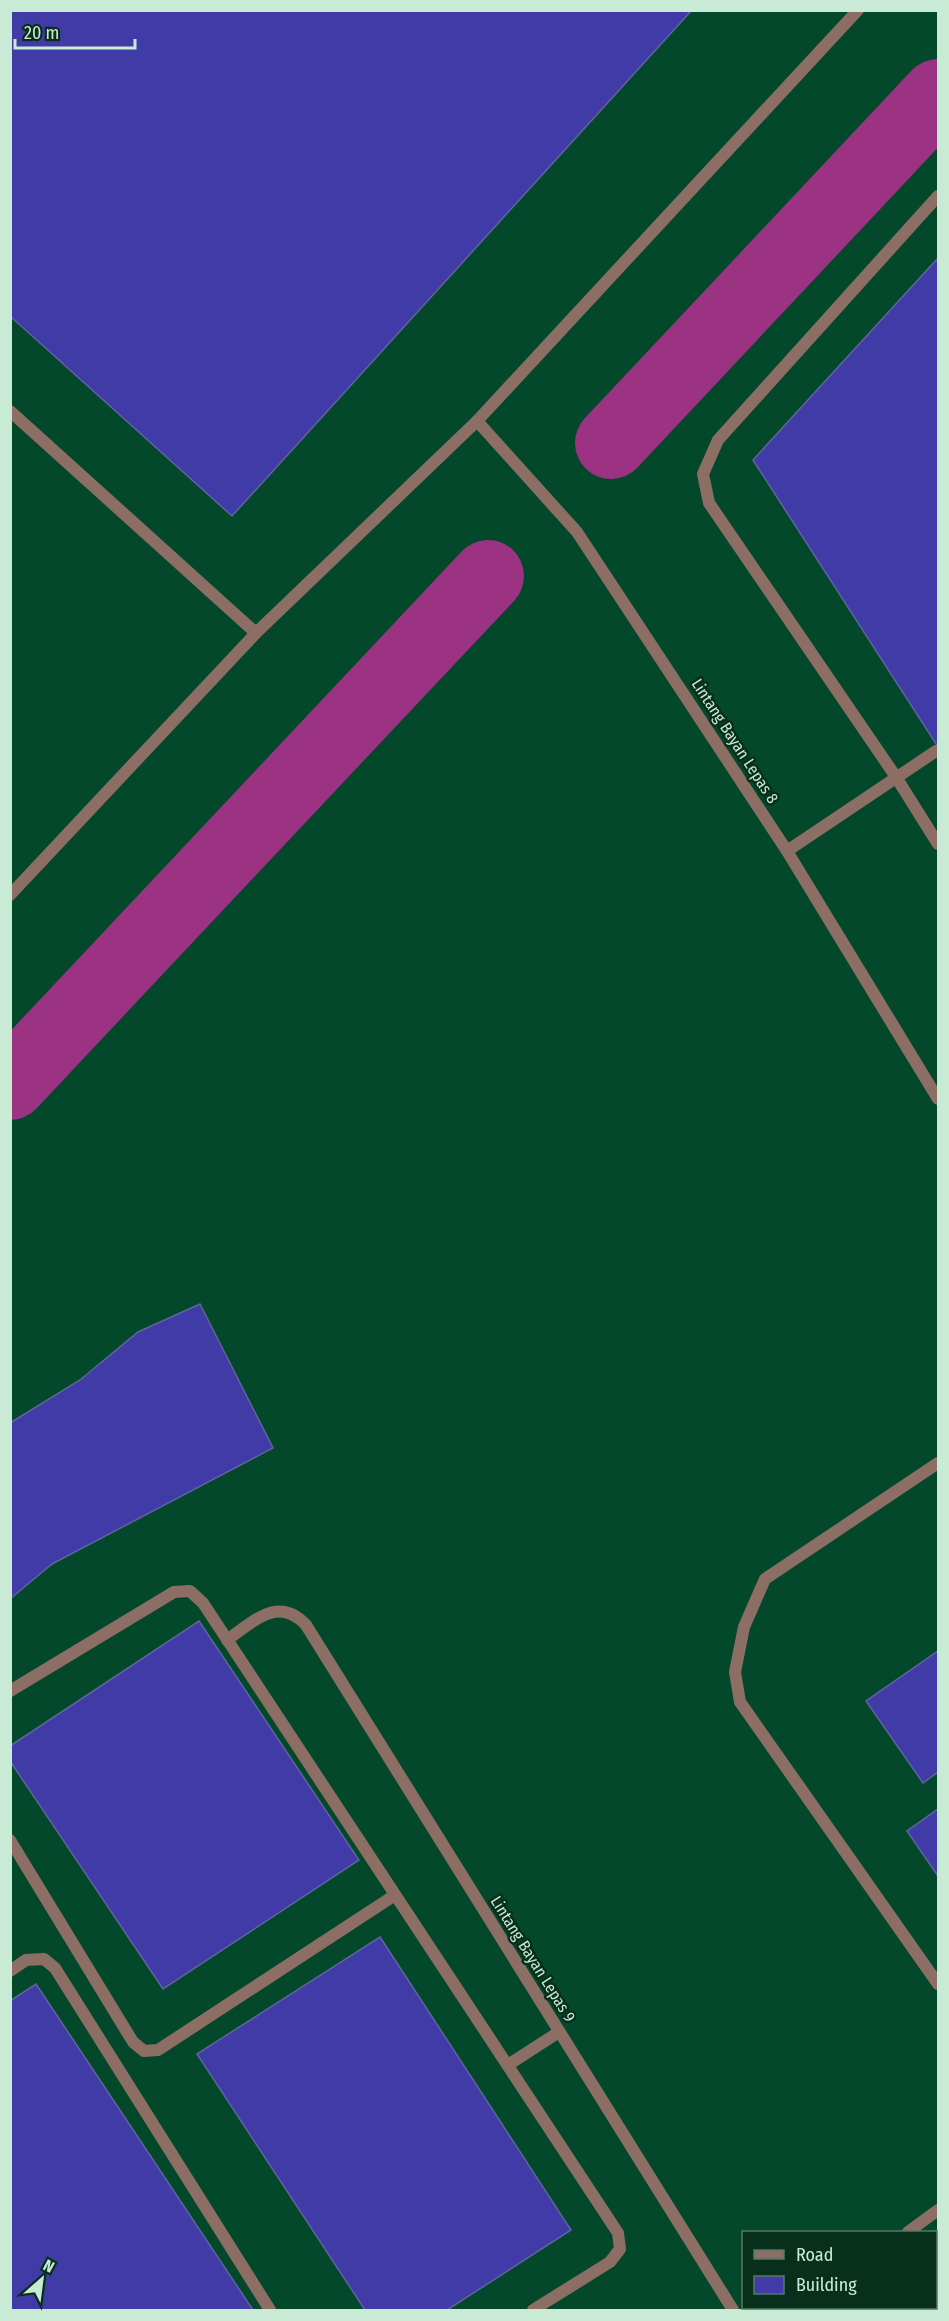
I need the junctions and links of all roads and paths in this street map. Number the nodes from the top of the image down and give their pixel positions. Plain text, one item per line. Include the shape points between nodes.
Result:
1 (858, 10) edge
2 (939, 196) edge
3 (10, 411) edge
4 (477, 421) junction
5 (256, 633) junction
6 (936, 751) dead end
7 (896, 777) junction
8 (939, 844) edge
9 (787, 851) junction
10 (10, 895) edge
11 (939, 1099) edge
12 (939, 1463) edge
13 (227, 1640) junction
14 (10, 1691) edge
15 (10, 1840) edge
16 (395, 1895) junction
17 (10, 1971) edge
18 (939, 1984) edge
19 (559, 2032) junction
20 (508, 2065) junction
21 (939, 2210) edge
22 (909, 2231) edge
23 (270, 2310) edge
24 (532, 2310) edge
25 (733, 2310) edge

1 - 4 street
2 - 7 street via 718,440 703,474 709,503
3 - 5 street
4 - 5 street
4 - 9 street, Lintang Bayan Lepas 8 via 577,532
5 - 10 street
6 - 7 street
7 - 8 street
7 - 9 street
9 - 11 street, Lintang Bayan Lepas 8
12 - 18 street via 765,1579 744,1628 735,1672 740,1702
13 - 14 street via 190,1590 174,1592
13 - 16 street
13 - 19 street, Lintang Bayan Lepas 9 via 275,1611 287,1611 306,1625
15 - 16 street via 133,2042 144,2051 158,2050
16 - 20 street
17 - 23 street via 26,1960 44,1959 55,1968
19 - 20 street
19 - 25 street, Lintang Bayan Lepas 9
20 - 24 street via 618,2233 620,2250 610,2262
21 - 22 street

